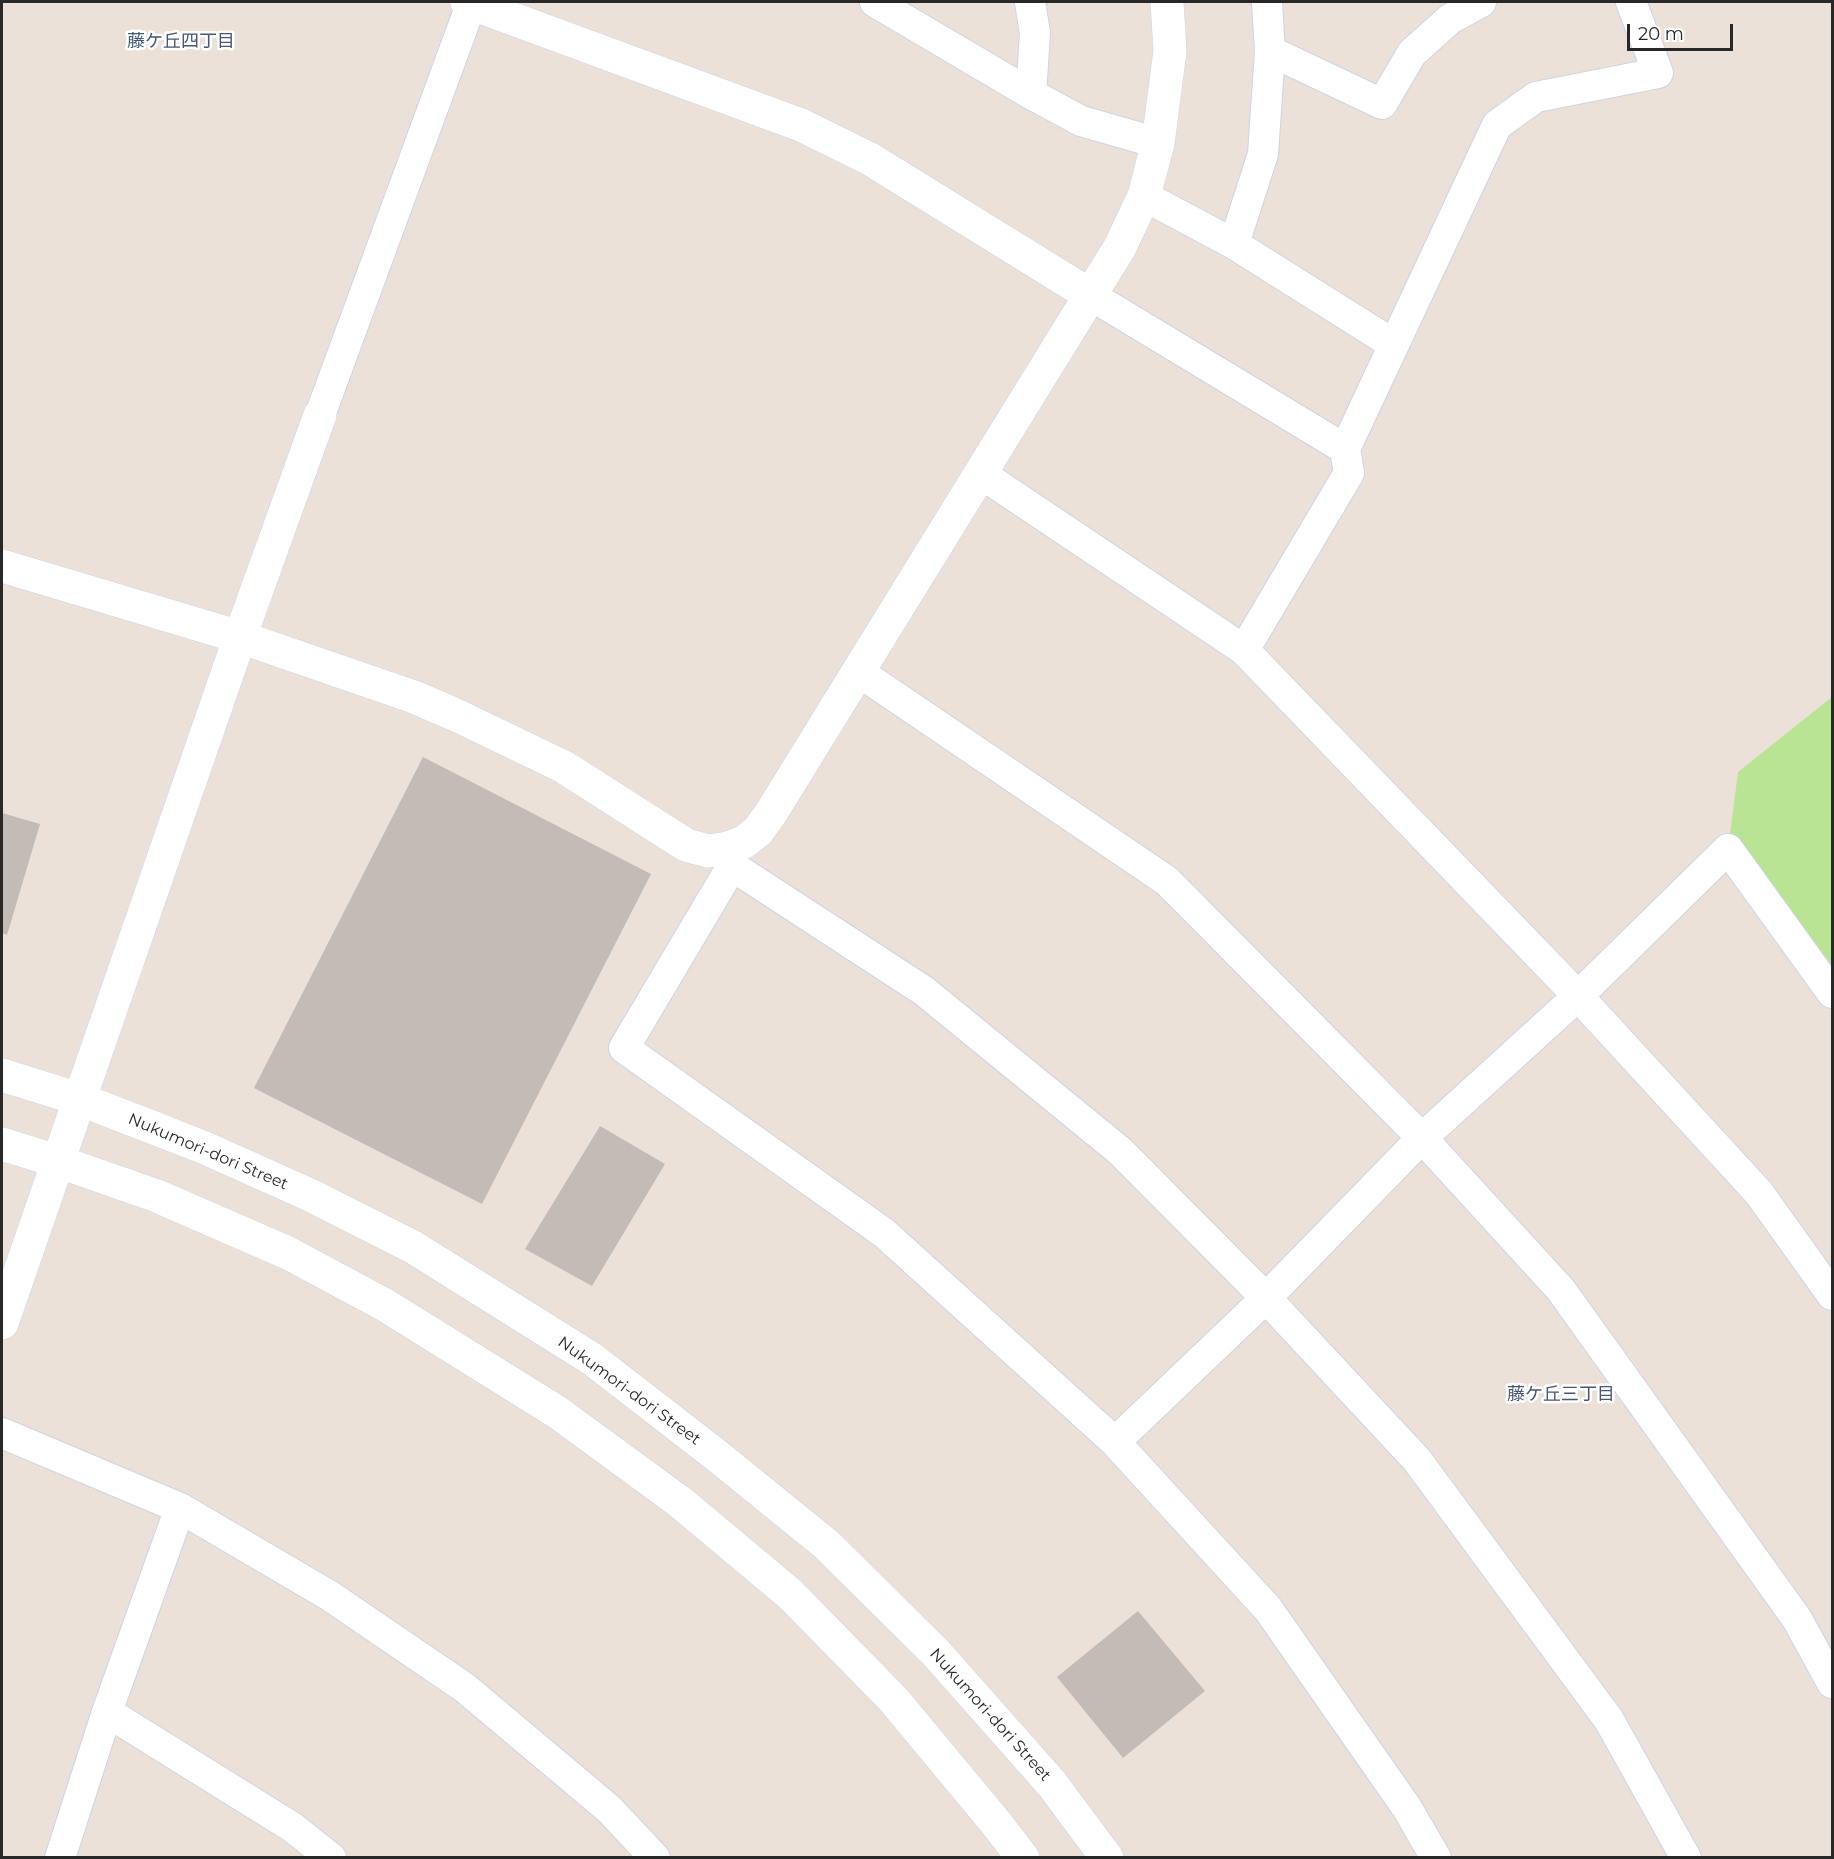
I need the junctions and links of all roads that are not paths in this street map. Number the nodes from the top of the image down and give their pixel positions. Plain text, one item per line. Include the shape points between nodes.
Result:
1 (470, 2) edge
2 (875, 2) edge
3 (1030, 2) edge
4 (1167, 2) edge
5 (1267, 2) edge
6 (1481, 2) edge
7 (1631, 2) edge
8 (1270, 51) junction
9 (1031, 94) junction
10 (1158, 143) junction
11 (1144, 196) junction
12 (1234, 244) junction
13 (1090, 295) junction
14 (1393, 344) junction
15 (320, 415) joint
16 (1345, 449) junction
17 (980, 473) junction
18 (2, 566) edge
19 (240, 637) junction
20 (1244, 650) junction
21 (858, 672) junction
22 (730, 857) junction
23 (1833, 993) edge
24 (1578, 996) junction
25 (2, 1075) edge
26 (79, 1099) junction
27 (1422, 1138) junction
28 (2, 1144) edge
29 (57, 1161) junction
30 (1833, 1295) edge
31 (1266, 1298) junction
32 (2, 1323) edge
33 (2, 1433) edge
34 (1115, 1442) junction
35 (180, 1508) junction
36 (1833, 1683) edge
37 (107, 1713) junction
38 (60, 1857) edge
39 (331, 1857) edge
40 (654, 1857) edge
41 (1023, 1857) edge
42 (1107, 1857) edge
43 (1436, 1857) edge
44 (1686, 1857) edge

1 - 13 street via 801,125 870,159
1 - 15 street
2 - 9 street
3 - 9 street via 1035,33
4 - 10 street via 1170,51
5 - 8 street
6 - 8 street via 1450,19 1412,53 1382,104
7 - 14 street via 1658,73 1536,97 1497,125
8 - 12 street via 1263,154
9 - 10 street via 1081,121
10 - 11 street
11 - 12 street
11 - 13 street via 1120,247
12 - 14 street
13 - 16 street
13 - 17 street
14 - 16 street
15 - 19 street
16 - 20 street via 1349,473
17 - 20 street
17 - 21 street
18 - 19 street
19 - 22 street via 456,715 564,767 686,845
19 - 26 street
20 - 24 street
21 - 22 street via 765,822
21 - 27 street via 1167,881
22 - 31 street via 933,998 1120,1151
22 - 34 street via 624,1048 884,1233
23 - 24 street via 1728,849
24 - 27 street
24 - 30 street via 1759,1193
25 - 26 street, Nukumori-dori Street
26 - 29 street
26 - 42 street, Nukumori-dori Street via 205,1148 413,1246 592,1359 826,1545 936,1653 1052,1784
27 - 31 street
27 - 36 street via 1561,1290 1797,1619
28 - 29 street
29 - 32 street
29 - 41 street via 157,1196 288,1253 385,1305 557,1412 680,1502 790,1594 893,1699
31 - 34 street
31 - 44 street via 1418,1460 1609,1720
33 - 35 street
34 - 43 street via 1268,1609 1407,1808
35 - 37 street
35 - 40 street via 330,1596 465,1688 609,1809
37 - 38 street
37 - 39 street via 292,1827

